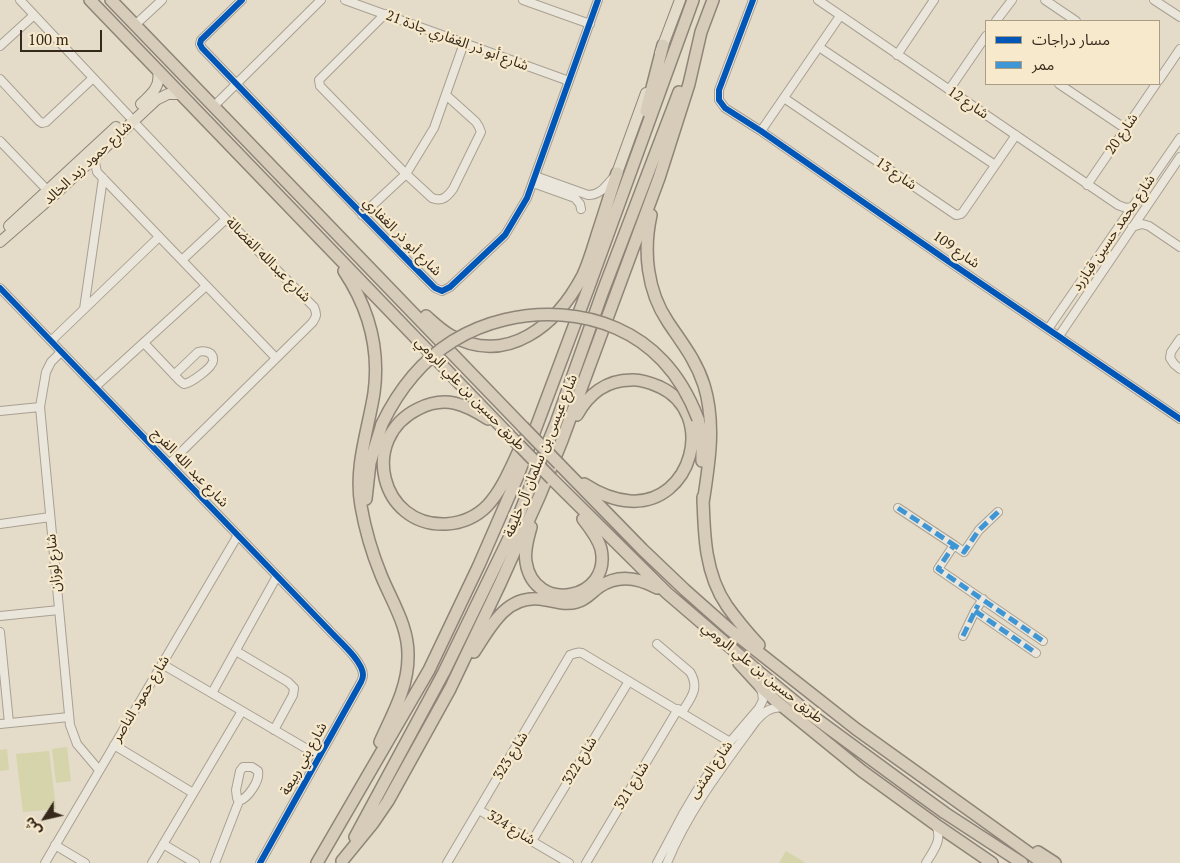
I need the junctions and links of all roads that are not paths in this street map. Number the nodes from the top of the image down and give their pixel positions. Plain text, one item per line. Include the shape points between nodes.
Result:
1 (20, 0) edge
2 (90, 0) edge
3 (111, 0) edge
4 (162, 0) edge
5 (242, 0) edge
6 (321, 0) edge
7 (345, 0) edge
8 (524, 0) edge
9 (598, 0) edge
10 (680, 0) edge
11 (693, 0) edge
12 (713, 0) edge
13 (753, 0) edge
14 (818, 0) edge
15 (934, 0) edge
16 (1012, 0) edge
17 (1045, 0) edge
18 (1154, 0) edge
19 (34, 14) junction
20 (385, 14) junction
21 (840, 16) junction
22 (1180, 17) edge
23 (997, 20) edge
24 (1075, 20) edge
25 (590, 24) junction
26 (135, 25) junction
27 (701, 32) junction
28 (985, 37) edge
29 (464, 43) junction
30 (663, 45) junction
31 (0, 46) edge
32 (819, 47) junction
33 (1180, 49) edge
34 (897, 55) junction
35 (158, 71) junction
36 (94, 78) junction
37 (0, 79) edge
38 (1160, 79) edge
39 (569, 81) junction
40 (236, 84) junction
41 (1061, 85) edge
42 (1156, 85) edge
43 (949, 90) junction
44 (180, 94) junction
45 (446, 95) junction
46 (784, 98) junction
47 (214, 106) junction
48 (131, 119) junction
49 (1126, 129) junction
50 (761, 131) junction
51 (1016, 135) junction
52 (1180, 138) edge
53 (0, 141) edge
54 (1180, 157) edge
55 (94, 158) junction
56 (994, 165) junction
57 (81, 170) junction
58 (617, 173) junction
59 (406, 174) junction
60 (100, 175) junction
61 (659, 178) junction
62 (534, 179) junction
63 (1087, 185) junction
64 (624, 190) junction
65 (577, 192) junction
66 (50, 193) junction
67 (1118, 206) junction
68 (1132, 208) junction
69 (1143, 211) junction
70 (362, 215) junction
71 (226, 218) junction
72 (1123, 220) junction
73 (1149, 226) junction
74 (1132, 227) junction
75 (334, 231) junction
76 (0, 233) edge
77 (159, 237) junction
78 (0, 242) edge
79 (328, 246) junction
80 (1180, 246) edge
81 (1098, 257) junction
82 (182, 260) junction
83 (206, 286) junction
84 (0, 288) edge
85 (1078, 307) junction
86 (84, 309) junction
87 (1048, 329) junction
88 (1059, 336) junction
89 (1180, 339) edge
90 (50, 341) junction
91 (144, 343) junction
92 (61, 352) junction
93 (276, 358) junction
94 (1180, 369) edge
95 (556, 373) junction
96 (174, 375) junction
97 (95, 387) junction
98 (40, 407) junction
99 (0, 411) edge
100 (1180, 419) edge
101 (502, 428) junction
102 (562, 443) junction
103 (169, 464) junction
104 (570, 475) junction
105 (560, 488) junction
106 (540, 495) junction
107 (703, 503) junction
108 (898, 508) dead end
109 (998, 512) dead end
110 (50, 517) junction
111 (0, 524) edge
112 (238, 535) junction
113 (370, 543) junction
114 (954, 545) junction
115 (278, 576) junction
116 (667, 594) junction
117 (983, 599) junction
118 (58, 610) junction
119 (975, 611) junction
120 (0, 616) edge
121 (0, 632) edge
122 (711, 632) junction
123 (963, 636) dead end
124 (1043, 641) dead end
125 (657, 644) dead end
126 (236, 651) junction
127 (1036, 653) dead end
128 (162, 664) junction
129 (2, 665) edge
130 (360, 666) joint
131 (780, 669) junction
132 (629, 680) junction
133 (756, 681) junction
134 (450, 689) junction
135 (212, 693) junction
136 (783, 707) junction
137 (242, 711) junction
138 (680, 711) junction
139 (68, 717) junction
140 (9, 723) junction
141 (0, 724) edge
142 (274, 730) junction
143 (730, 742) junction
144 (114, 745) junction
145 (319, 756) junction
146 (99, 770) junction
147 (360, 791) junction
148 (193, 793) junction
149 (239, 802) dead end
150 (479, 810) junction
151 (945, 813) junction
152 (981, 818) junction
153 (935, 824) junction
154 (954, 838) junction
155 (532, 841) junction
156 (938, 842) junction
157 (163, 844) junction
158 (55, 845) junction
159 (342, 862) edge
160 (45, 863) edge
161 (85, 863) edge
162 (152, 863) edge
163 (194, 863) edge
164 (215, 863) edge
165 (260, 863) edge
166 (317, 863) edge
167 (447, 863) edge
168 (569, 863) edge
169 (586, 863) edge
170 (657, 863) edge
171 (667, 863) edge
172 (926, 863) edge
173 (992, 863) edge
174 (1010, 863) edge
175 (1022, 863) edge
176 (1042, 863) edge
177 (1055, 863) edge

1 - 19 street, شارع عبدالله الفضالة
2 - 35 highway, طريق حسين بن علي الرومي
3 - 26 highway, طريق حسين بن علي الرومي
4 - 26 street
5 - 40 street, شارع أبو ذر الغفاري via 200,44
6 - 40 street
7 - 20 street, شارع أبو ذر الغفاري جادة 21
8 - 25 street
9 - 25 street, شارع أبو ذر الغفاري
10 - 30 main road
11 - 64 highway
12 - 27 highway
13 - 50 street, شارع 109 via 719,90 719,100 725,108
14 - 21 street, شارع 12
15 - 34 street
16 - 23 street
17 - 24 street
18 - 22 street
19 - 31 street
19 - 36 street, شارع عبدالله الفضالة
20 - 29 street, شارع أبو ذر الغفاري جادة 21
20 - 59 street via 319,84
21 - 32 street
21 - 34 street, شارع 12
25 - 39 street, شارع أبو ذر الغفاري
26 - 47 highway, طريق حسين بن علي الرومي
27 - 61 highway via 689,84
27 - 159 highway, شارع عيسى بن سلمان آل خليفة via 556,423 518,516 444,672
28 - 43 street
29 - 39 street, شارع أبو ذر الغفاري جادة 21
29 - 45 street
30 - 58 main road
30 - 64 highway
32 - 46 street
32 - 56 street
33 - 38 street, شارع 20
34 - 43 street, شارع 12
35 - 44 highway, طريق حسين بن علي الرومي
35 - 48 main road, شارع حمود زيد الخالد via 156,89
36 - 37 street via 42,123
36 - 48 street, شارع عبدالله الفضالة
39 - 62 street, شارع أبو ذر الغفاري
40 - 47 street
40 - 70 street, شارع أبو ذر الغفاري
41 - 49 street
42 - 49 street, شارع 20
43 - 51 street, شارع 12
44 - 48 main road, شارع حمود زيد الخالد via 160,97
44 - 79 highway, طريق حسين بن علي الرومي
45 - 59 street via 434,128
45 - 59 street via 476,122 481,132 453,190 437,200
46 - 50 street
46 - 56 street, شارع 13 via 956,215 963,212
47 - 75 highway, طريق حسين بن علي الرومي
48 - 55 main road, شارع حمود زيد الخالد
48 - 66 main road, شارع حمود زيد الخالد
48 - 71 street, شارع عبدالله الفضالة
49 - 63 street, شارع 20
50 - 87 street, شارع 109
51 - 56 street, شارع 13
51 - 63 street, شارع 12
52 - 68 street, شارع محمد حسين قبازرد
53 - 66 street
54 - 69 street, شارع محمد حسين قبازرد
55 - 57 main road, شارع حمود زيد الخالد
55 - 60 street
57 - 60 street
57 - 66 main road, شارع حمود زيد الخالد
58 - 65 street via 599,193
58 - 75 highway via 588,262 577,285 542,328 510,344 479,345 446,332
59 - 70 street
60 - 77 street
60 - 86 street
61 - 102 highway
61 - 107 highway via 648,234 649,274 657,302 691,355 706,396 710,440
62 - 65 street
62 - 65 street via 575,198 581,208
62 - 70 street, شارع أبو ذر الغفاري via 527,198 505,235 442,291 435,288
63 - 67 street, شارع 12
64 - 95 highway, شارع عيسى بن سلمان آل خليفة
66 - 76 main road, شارع حمود زيد الخالد
66 - 78 main road, شارع حمود زيد الخالد
67 - 68 street, شارع 12
67 - 72 street
68 - 72 street, شارع محمد حسين قبازرد
69 - 73 street
69 - 74 street, شارع محمد حسين قبازرد
71 - 82 street
71 - 93 street, شارع عبدالله الفضالة via 314,307 316,317 312,323
72 - 81 street, شارع محمد حسين قبازرد
73 - 74 street via 1139,224
73 - 80 street
74 - 85 street, شارع محمد حسين قبازرد
75 - 104 highway, طريق حسين بن علي الرومي, bridge
77 - 82 street
77 - 86 street
79 - 101 highway, طريق حسين بن علي الرومي
79 - 113 highway via 360,300 375,352 374,392 359,474 360,503
81 - 85 street via 1069,305 1073,309
81 - 87 street, شارع محمد حسين قبازرد
82 - 83 street
83 - 91 street
83 - 93 street
84 - 90 street, شارع عبد الله الفرج
85 - 88 street, شارع محمد حسين قبازرد
86 - 90 street
87 - 88 street, شارع 109
88 - 100 street, شارع 109
89 - 94 street via 1170,358
90 - 92 street, شارع عبد الله الفرج
91 - 96 street
91 - 97 street
92 - 97 street, شارع عبد الله الفرج
92 - 98 street, شارع لوزان via 46,372
93 - 103 street, شارع عبدالله الفضالة
95 - 101 highway via 502,486 482,511 462,522 433,524 412,516 388,488 383,466 384,452 398,422 407,415 427,405 450,402 462,405
95 - 147 highway, شارع عيسى بن سلمان آل خليفة via 517,478 479,566 429,670
96 - 96 street via 184,384 188,383 212,364 212,356 206,351 198,352
97 - 103 street, شارع عبد الله الفرج
98 - 99 street
98 - 110 street, شارع لوزان
101 - 105 highway, طريق حسين بن علي الرومي, bridge
102 - 104 highway via 580,410 594,393 625,380 648,382 669,392 689,419 692,449 685,470 671,487 655,497 632,502 610,498
102 - 106 highway
103 - 112 street, شارع عبد الله الفرج
104 - 131 highway, طريق حسين بن علي الرومي via 685,590
105 - 106 highway via 593,533 601,550 602,563 597,577 576,594 564,596 547,592 537,585 528,570 526,550
105 - 116 highway, طريق حسين بن علي الرومي
106 - 134 highway
107 - 113 highway, bridge via 702,444 698,419 677,378 658,356 613,327 590,320 542,315 516,318 492,323 444,347 425,363 393,403 382,424 370,463 366,506
107 - 131 highway via 706,549 717,587 742,626
108 - 114 street
109 - 114 street via 979,530 964,552
110 - 111 street
110 - 118 street, شارع لوزان
112 - 115 street, شارع عبد الله الفرج
112 - 128 street, شارع حمود الناصر
113 - 147 highway via 403,625 408,662 404,689
114 - 117 street via 938,569
115 - 126 street
115 - 130 street, شارع عبد الله الفرج
116 - 122 highway, طريق حسين بن علي الرومي
116 - 134 highway via 647,583 621,578 602,585 578,602 564,604 533,599 516,604 496,618
117 - 119 street
117 - 124 street
118 - 120 street
118 - 139 street, شارع لوزان
119 - 123 street
119 - 127 street
121 - 129 street
122 - 133 highway
122 - 151 highway, طريق حسين بن علي الرومي via 811,715
125 - 138 street, شارع 321 via 694,678 693,695
126 - 135 street
126 - 142 street via 294,688
128 - 135 street
128 - 144 street, شارع حمود الناصر
129 - 140 street
130 - 145 street, شارع بني ربيعة via 363,673 361,682
131 - 152 highway, طريق حسين بن علي الرومي via 856,729
132 - 138 street
132 - 150 street, شارع 323 via 582,653 570,655
132 - 155 street, شارع 322
133 - 136 highway
133 - 143 street, شارع المثنى via 763,700
134 - 159 highway via 388,801
135 - 137 street
136 - 153 highway via 862,771
136 - 171 street, شارع المثنى via 769,709 756,721 713,780
137 - 142 street
137 - 148 street
138 - 143 street
138 - 169 street, شارع 321
139 - 140 street
139 - 146 street, شارع لوزان via 77,744
140 - 141 street
142 - 145 street
143 - 170 street, شارع المثنى via 696,792
144 - 146 street, شارع حمود الناصر
144 - 148 street
145 - 165 street, شارع بني ربيعة
146 - 158 street, شارع حمود الناصر
147 - 166 highway, شارع عيسى بن سلمان آل خليفة
148 - 157 street
149 - 164 street
150 - 155 street, شارع 324
150 - 167 street, شارع 323
151 - 174 highway
151 - 175 highway, طريق حسين بن علي الرومي
152 - 176 highway, طريق حسين بن علي الرومي
152 - 177 highway
153 - 154 highway
153 - 156 street
154 - 156 street
154 - 173 highway
155 - 168 street, شارع 324
156 - 172 street
157 - 162 street
157 - 163 street
158 - 160 street, شارع حمود الناصر
158 - 161 street

